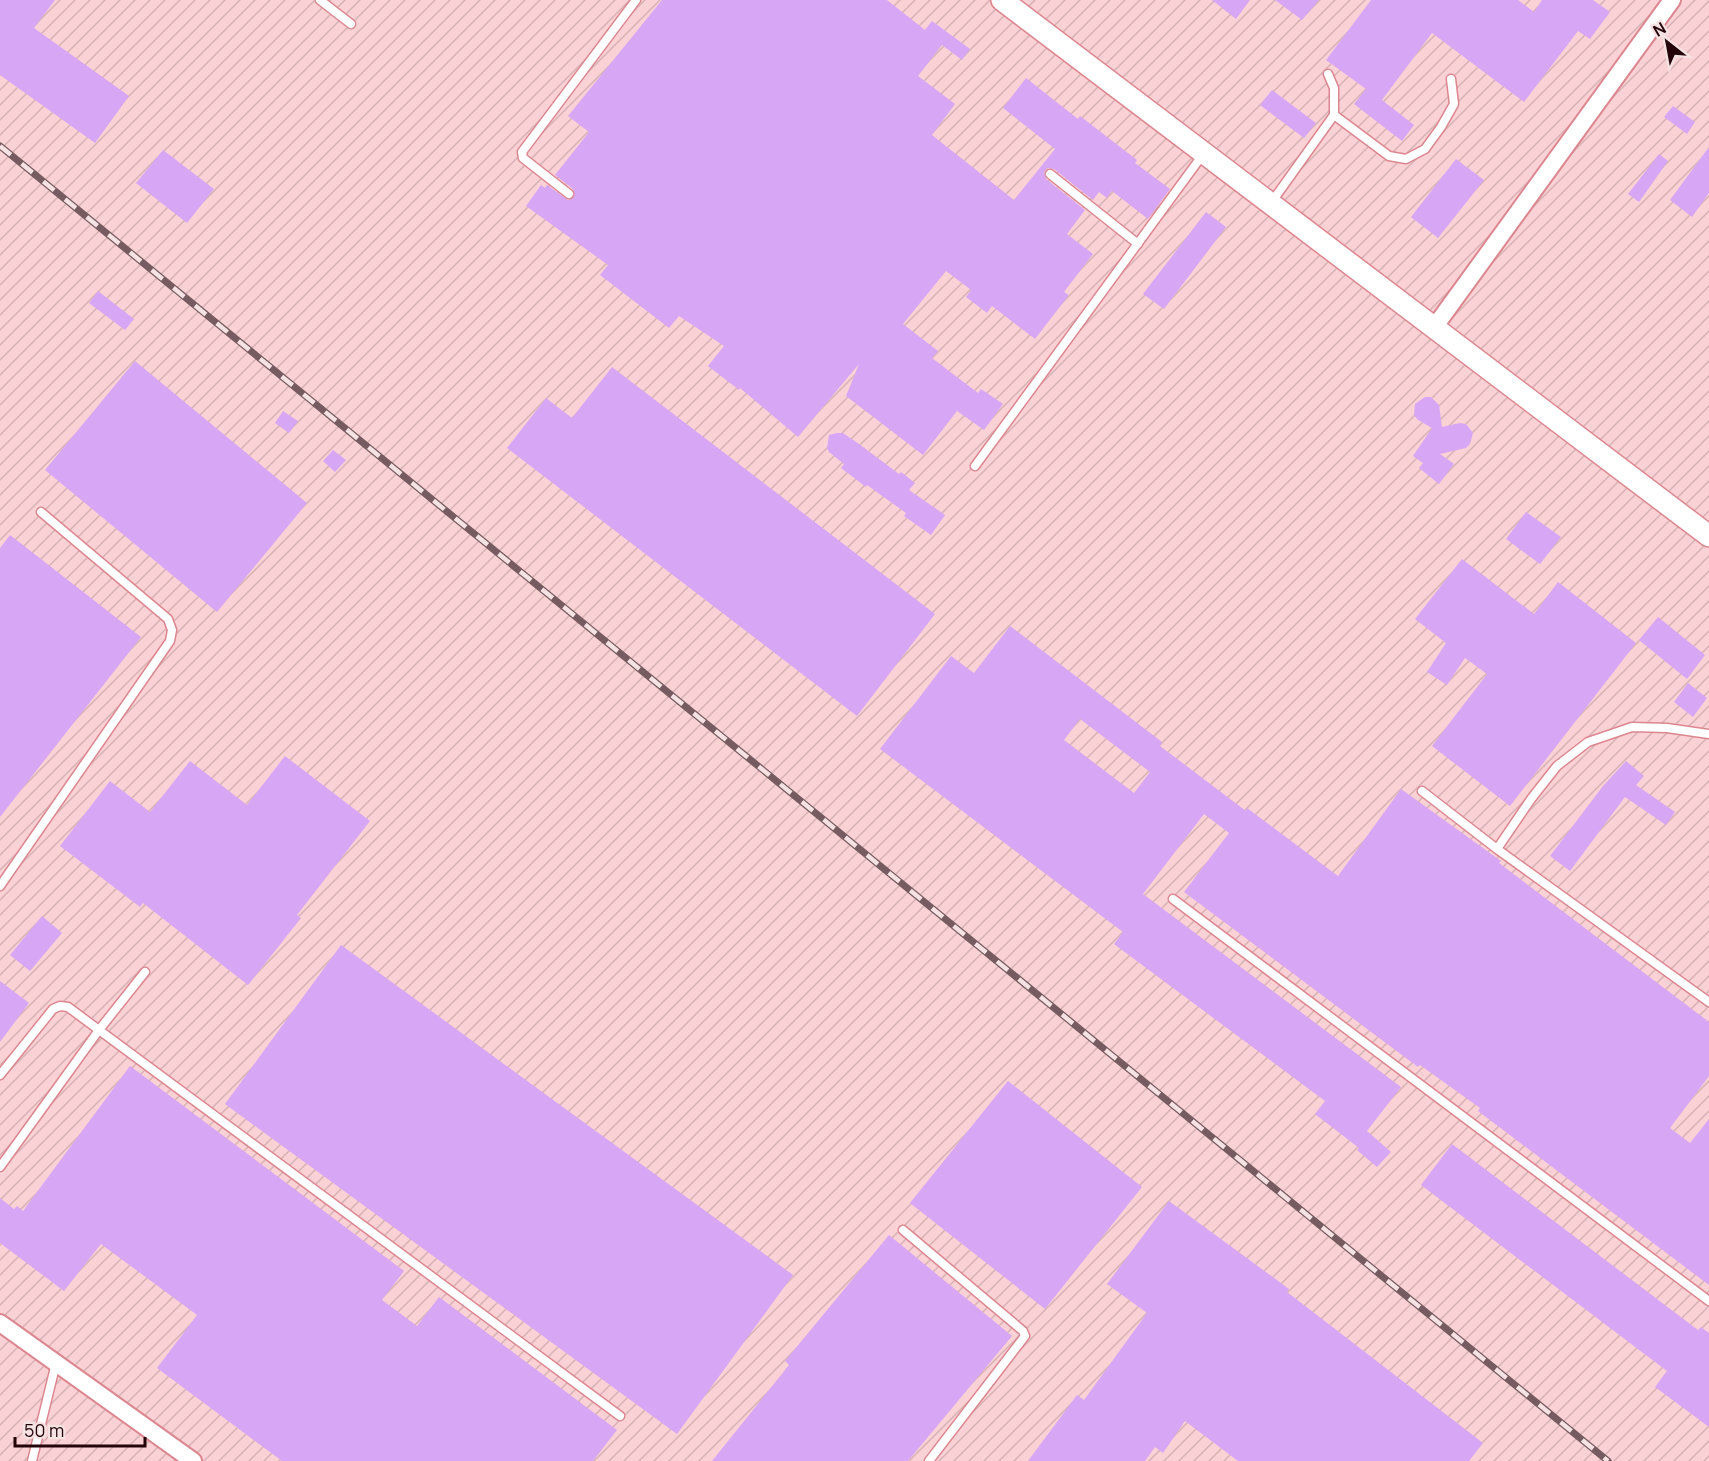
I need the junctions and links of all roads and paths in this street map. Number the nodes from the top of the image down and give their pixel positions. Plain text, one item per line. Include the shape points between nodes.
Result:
1 (320, 0) edge
2 (636, 0) edge
3 (1002, 0) edge
4 (1672, 0) edge
5 (351, 24) dead end
6 (1328, 74) dead end
7 (1451, 79) dead end
8 (1334, 115) junction
9 (1205, 152) junction
10 (1050, 174) dead end
11 (569, 194) dead end
12 (1271, 203) junction
13 (1138, 244) junction
14 (1433, 329) junction
15 (975, 466) dead end
16 (41, 512) dead end
17 (1709, 536) edge
18 (1709, 734) edge
19 (1422, 791) dead end
20 (1497, 849) junction
21 (0, 886) edge
22 (1173, 899) dead end
23 (145, 972) dead end
24 (1709, 1002) edge
25 (99, 1030) junction
26 (0, 1075) edge
27 (0, 1167) edge
28 (903, 1230) dead end
29 (1709, 1301) edge
30 (0, 1323) edge
31 (57, 1363) junction
32 (620, 1416) dead end
33 (191, 1460) edge
34 (32, 1461) edge
35 (929, 1461) edge

1 - 5 lane
2 - 11 lane via 522,152 523,158
3 - 9 street
4 - 14 street
6 - 8 lane via 1334,88
7 - 8 lane via 1454,104 1425,148 1406,159 1389,156
8 - 12 lane
9 - 12 street
9 - 13 lane
10 - 13 lane
12 - 14 street
13 - 15 lane
14 - 17 street
16 - 21 lane via 168,620 172,630 170,642
18 - 20 lane via 1632,727 1588,742 1557,766
19 - 20 lane
20 - 24 lane
22 - 29 lane
23 - 25 lane
25 - 26 lane via 68,1007 53,1009
25 - 27 lane
25 - 32 lane
28 - 35 lane via 1025,1336
30 - 31 street
31 - 33 street
31 - 34 lane

